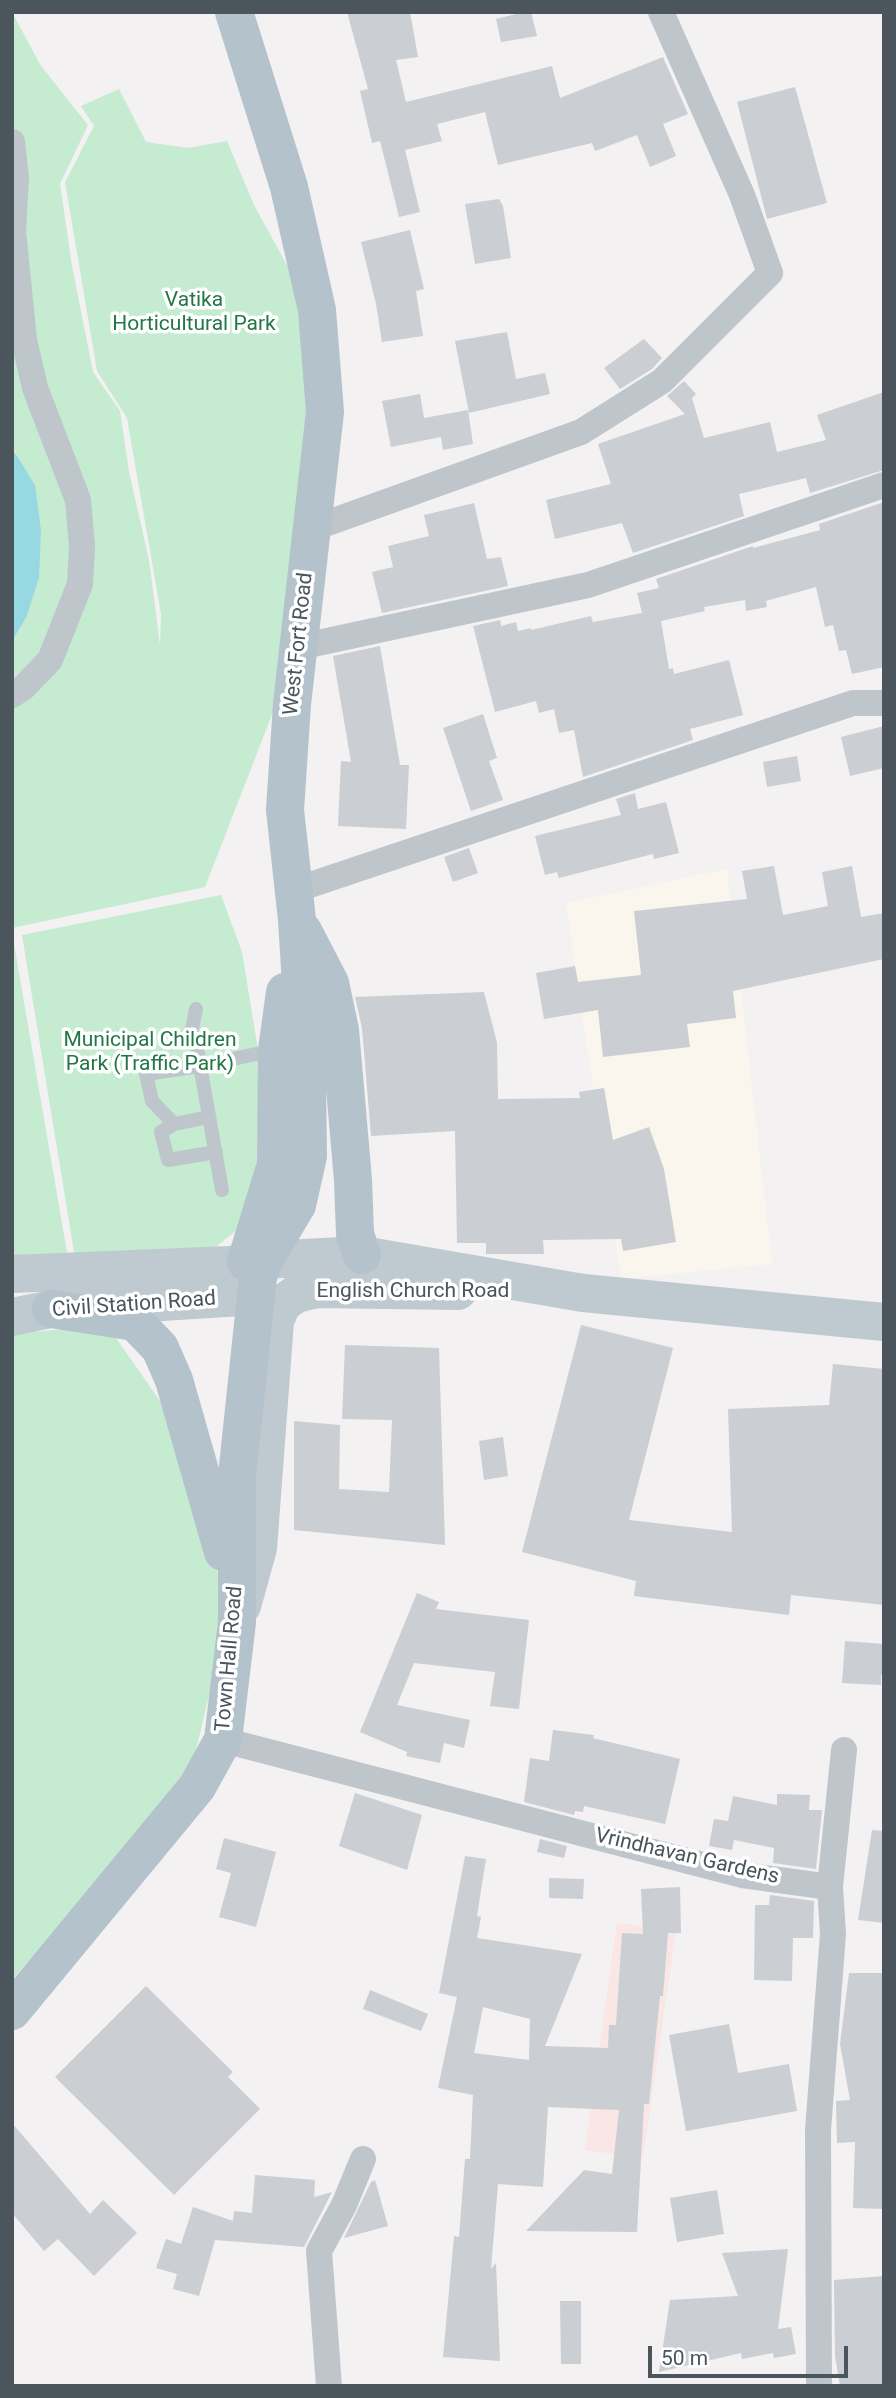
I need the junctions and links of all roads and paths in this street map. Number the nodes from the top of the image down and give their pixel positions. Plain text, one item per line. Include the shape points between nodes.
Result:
1 (234, 12) edge
2 (661, 12) edge
3 (12, 142) edge
4 (884, 485) edge
5 (312, 529) junction
6 (299, 647) junction
7 (12, 695) edge
8 (884, 703) edge
9 (305, 897) junction
10 (196, 1009) dead end
11 (277, 1049) junction
12 (200, 1066) junction
13 (209, 1117) junction
14 (174, 1124) junction
15 (216, 1152) junction
16 (222, 1190) dead end
17 (362, 1255) junction
18 (12, 1274) edge
19 (256, 1274) junction
20 (583, 1293) junction
21 (51, 1309) junction
22 (12, 1317) edge
23 (884, 1322) edge
24 (237, 1622) junction
25 (223, 1740) junction
26 (844, 1750) dead end
27 (830, 1886) junction
28 (12, 2011) edge
29 (363, 2159) dead end
30 (329, 2386) edge
31 (819, 2386) edge

1 - 5 main road, West Fort Road via 289,187 317,310 325,412
2 - 5 street via 742,195 770,273 662,381 581,432
3 - 7 street via 16,178 13,231 24,340 36,388 78,500 82,546 80,584 50,660
4 - 6 street via 588,585
5 - 6 main road, West Fort Road
6 - 9 main road, West Fort Road via 285,810
8 - 9 street via 853,703 436,843
9 - 11 main road
9 - 17 main road via 340,1030 355,1234
9 - 19 main road, West Fort Road via 308,1156 297,1205
10 - 12 lane via 191,1034
11 - 12 lane
11 - 19 main road via 276,1164
12 - 13 lane
12 - 14 lane via 146,1074 152,1101
13 - 14 lane
13 - 15 lane
14 - 15 lane via 161,1132 168,1160
15 - 16 lane
17 - 19 main road, English Church Road
17 - 20 main road, English Church Road
18 - 19 main road
19 - 21 main road, Civil Station Road
19 - 24 main road, Town Hall Road via 237,1476
20 - 23 main road, English Church Road
20 - 24 main road, English Church Road via 316,1289 282,1304 275,1321 258,1548
21 - 22 main road, Civil Station Road
21 - 24 main road via 135,1322 160,1348 194,1444
24 - 25 main road, Town Hall Road
25 - 27 street, Vrindhavan Gardens via 742,1875
25 - 28 main road, Town Hall Road via 197,1787
26 - 27 street
27 - 31 street via 832,1934 818,2130
29 - 30 street via 319,2251

